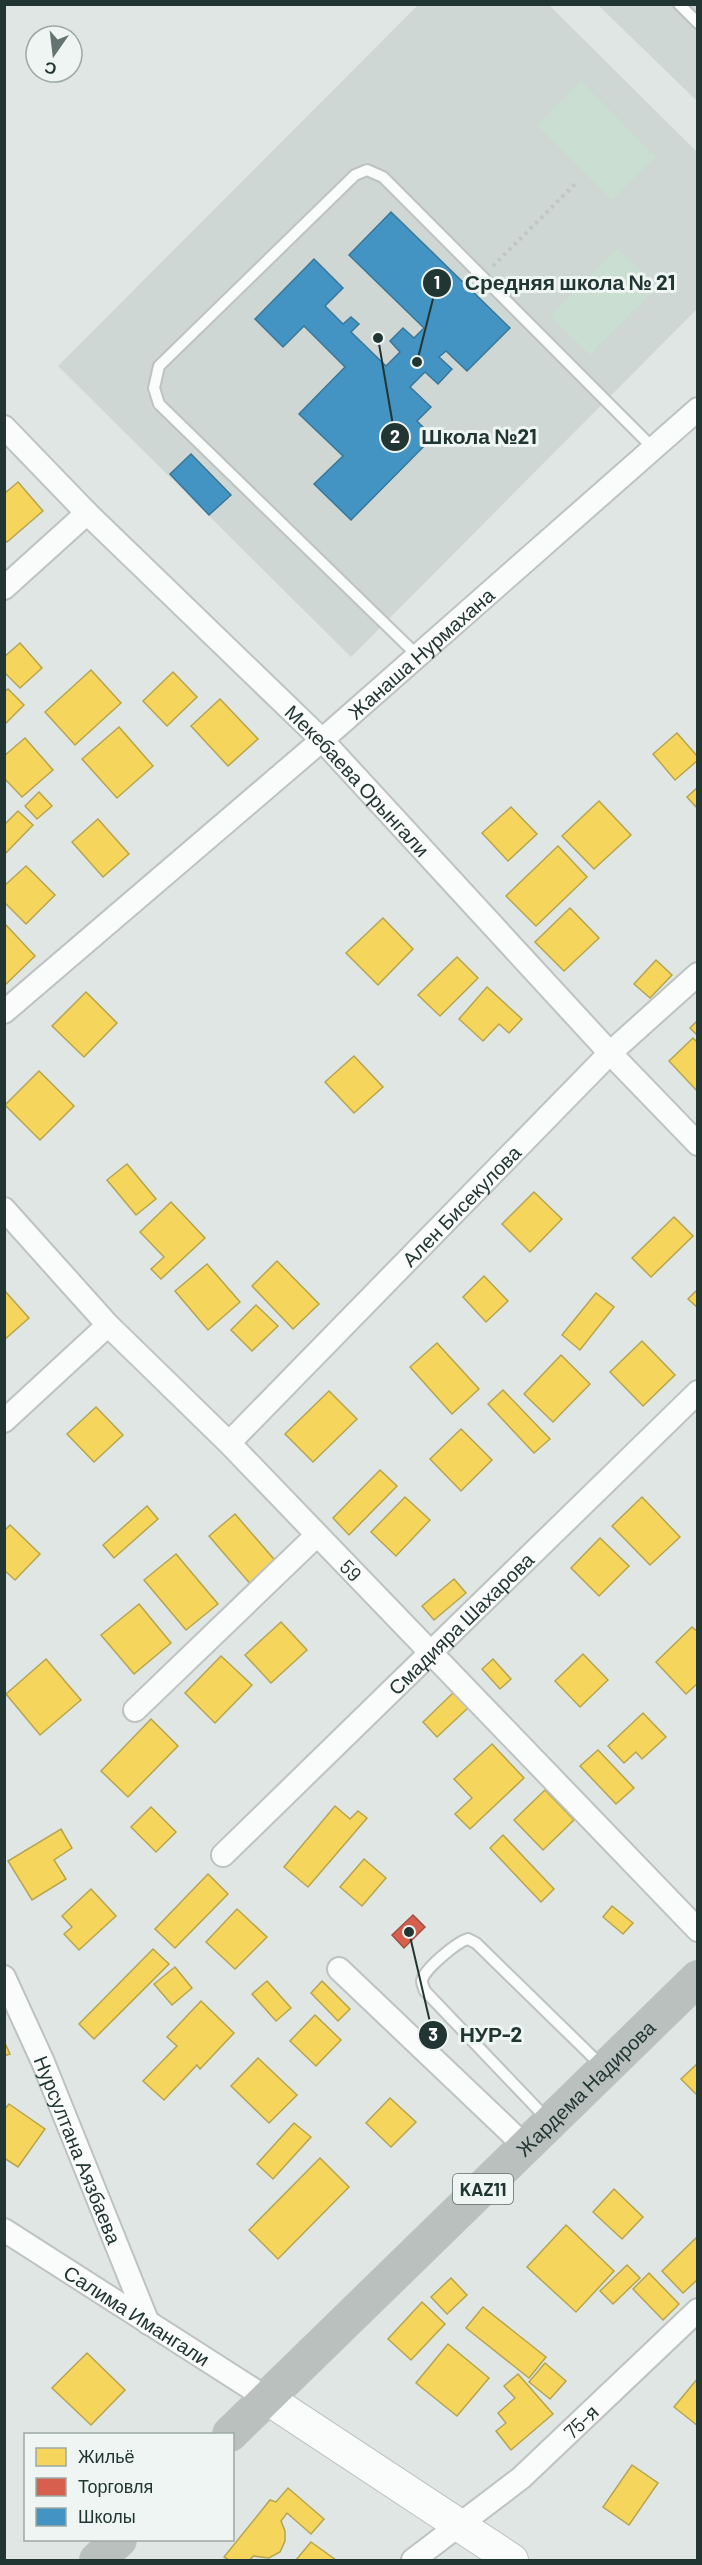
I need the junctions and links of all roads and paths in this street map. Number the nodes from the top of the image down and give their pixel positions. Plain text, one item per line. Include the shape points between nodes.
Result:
1 (679, 4) edge
2 (698, 23) edge
3 (575, 184) dead end
4 (482, 277) junction
5 (698, 409) edge
6 (4, 427) edge
7 (653, 448) junction
8 (87, 513) junction
9 (4, 588) edge
10 (417, 656) junction
11 (322, 740) junction
12 (698, 974) edge
13 (4, 1012) edge
14 (610, 1053) junction
15 (698, 1144) edge
16 (4, 1209) edge
17 (108, 1325) junction
18 (698, 1392) edge
19 (4, 1421) edge
20 (229, 1443) junction
21 (317, 1535) junction
22 (430, 1654) junction
23 (135, 1710) dead end
24 (223, 1855) dead end
25 (698, 1930) edge
26 (339, 1969) dead end
27 (4, 1977) edge
28 (698, 1978) edge
29 (605, 2069) junction
30 (551, 2123) junction
31 (526, 2147) junction
32 (4, 2230) edge
33 (698, 2310) edge
34 (148, 2323) junction
35 (268, 2399) junction
36 (231, 2433) edge
37 (458, 2525) junction
38 (118, 2541) edge
39 (97, 2560) edge
40 (413, 2560) edge
41 (512, 2560) edge

1 - 2 lane
3 - 4 path
4 - 7 lane
4 - 10 lane via 383,177 367,170 356,175 159,366 154,388 159,404
5 - 7 street, Жанаша Нурмахана
6 - 8 street, Мекебаева Орынгали
7 - 10 street, Жанаша Нурмахана
8 - 9 street
8 - 11 street, Мекебаева Орынгали
10 - 11 street, Жанаша Нурмахана
11 - 13 street, Жанаша Нурмахана
11 - 14 street, Мекебаева Орынгали
12 - 14 street, Ален Бисекулова
14 - 15 street, Мекебаева Орынгали
14 - 20 street, Ален Бисекулова
16 - 17 street, 59
17 - 19 street
17 - 20 street, 59
18 - 22 street, Смадияра Шахарова
20 - 21 street, 59
21 - 22 street, 59
21 - 23 street
22 - 24 street, Смадияра Шахарова
22 - 25 street, 59
26 - 31 street
27 - 34 street, Нурсултана Аязбаева via 43,2062
28 - 29 highway, Жардема Надирова / KAZ11
29 - 30 highway, Жардема Надирова / KAZ11
29 - 30 lane via 476,1943 468,1939 459,1942 426,1973 422,1981 425,1991
30 - 31 highway, Жардема Надирова / KAZ11
31 - 35 highway, Жардема Надирова / KAZ11
32 - 34 street, Салима Имангали
33 - 37 street, 75-я via 521,2478
34 - 35 street, Салима Имангали
35 - 36 highway, KAZ11
35 - 37 street
37 - 40 street, 75-я
37 - 41 street
38 - 39 highway

